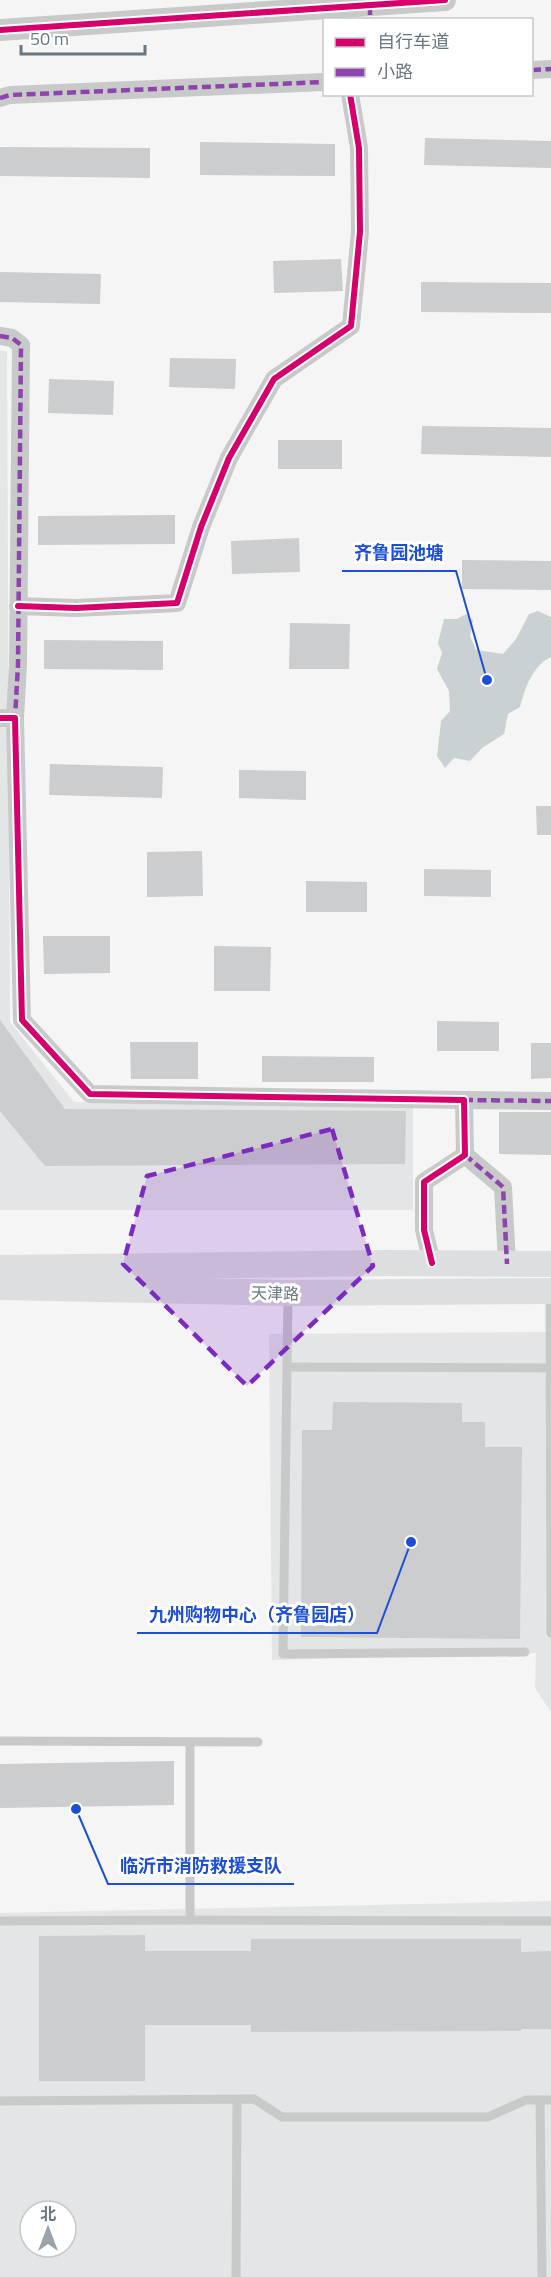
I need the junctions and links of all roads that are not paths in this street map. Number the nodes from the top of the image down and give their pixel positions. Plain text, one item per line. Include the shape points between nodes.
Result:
1 (332, 0) edge
2 (445, 0) edge
3 (370, 13) edge
4 (0, 22) edge
5 (0, 30) edge
6 (551, 69) edge
7 (533, 70) edge
8 (323, 82) edge
9 (350, 96) edge
10 (0, 98) edge
11 (0, 336) edge
12 (18, 606) junction
13 (8, 718) edge
14 (464, 1100) junction
15 (551, 1101) edge
16 (465, 1155) junction
17 (432, 1263) junction
18 (507, 1264) junction
19 (551, 1264) edge
20 (0, 1268) edge
21 (0, 1287) edge
22 (550, 1291) edge
23 (288, 1293) junction
24 (550, 1354) edge
25 (287, 1367) junction
26 (550, 1368) edge
27 (551, 1609) edge
28 (551, 1633) edge
29 (525, 1652) dead end
30 (0, 1741) edge
31 (190, 1742) junction
32 (258, 1743) dead end
33 (190, 1920) junction
34 (0, 1921) edge
35 (551, 1921) edge
36 (237, 2100) junction
37 (540, 2100) junction
38 (551, 2100) edge
39 (0, 2101) edge
40 (236, 2277) edge
41 (542, 2277) edge

1 - 4 street
2 - 3 street
3 - 5 street
6 - 7 street
8 - 10 street
9 - 12 street via 359,148 360,232 351,326 274,380 229,458 201,527 177,603 76,608
11 - 12 street via 21,345
12 - 13 street
13 - 14 street via 22,1020 90,1094
14 - 15 street
14 - 16 street
16 - 17 street via 424,1182 424,1230
16 - 18 street via 503,1187
17 - 18 main road, 天津路
17 - 20 main road, 天津路
18 - 19 main road, 天津路
21 - 23 main road, 天津路
22 - 23 main road, 天津路
22 - 24 lane
23 - 25 lane
24 - 26 lane
25 - 26 lane
25 - 29 lane via 283,1654
26 - 27 lane
27 - 28 lane
30 - 31 lane
31 - 32 lane
31 - 33 lane
33 - 34 lane
33 - 35 lane
36 - 37 lane via 254,2099 282,2117 488,2117 526,2100
36 - 39 lane
36 - 40 lane
37 - 38 lane
37 - 41 lane

